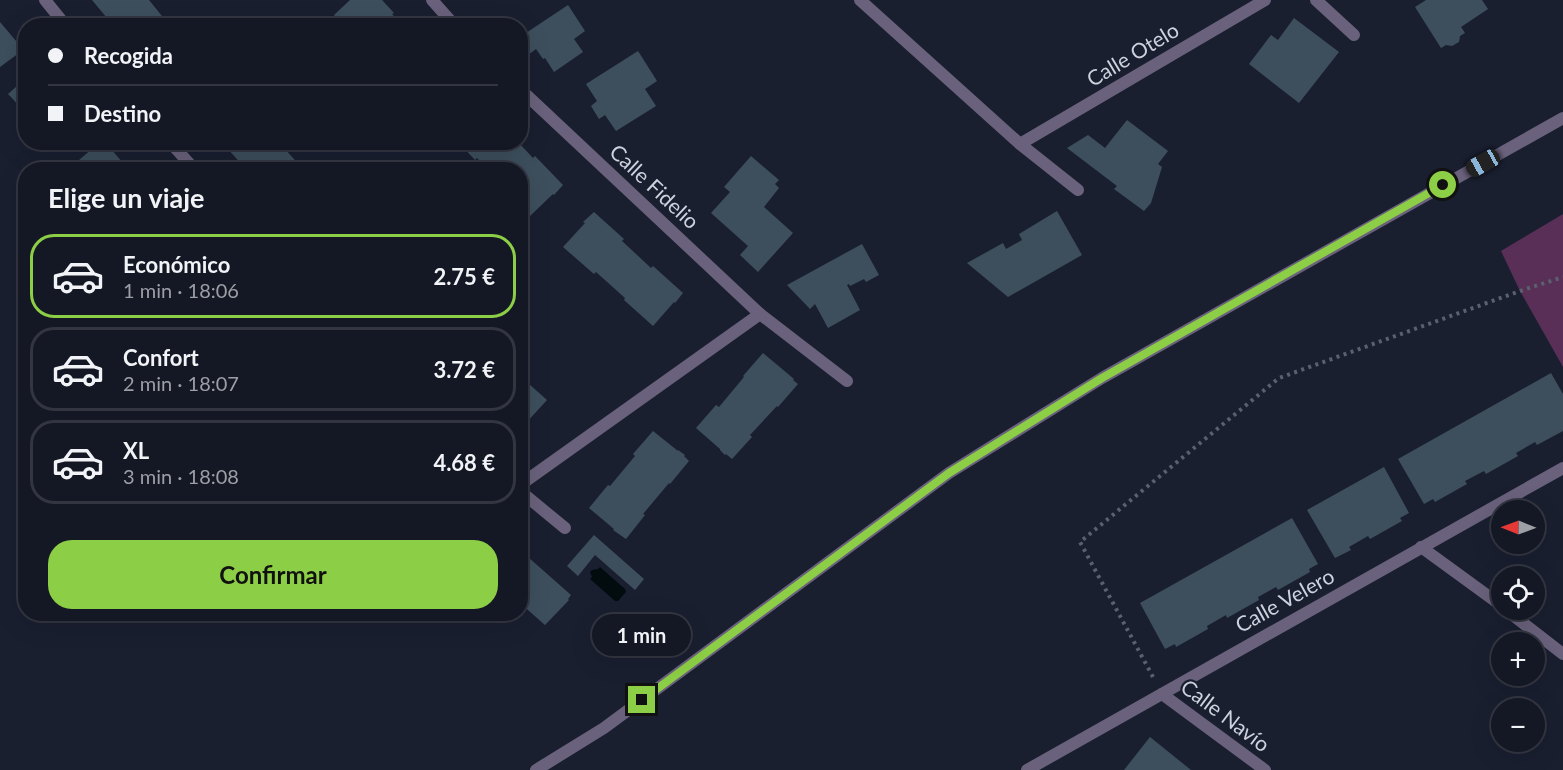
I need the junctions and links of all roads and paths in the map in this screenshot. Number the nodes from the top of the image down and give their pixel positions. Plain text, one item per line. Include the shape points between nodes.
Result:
1 (45, 0) edge
2 (432, 0) edge
3 (860, 0) edge
4 (1265, 0) edge
5 (1316, 0) edge
6 (60, 18) edge
7 (448, 18) edge
8 (1354, 35) dead end
9 (528, 96) edge
10 (1563, 118) edge
11 (1020, 144) junction
12 (177, 150) edge
13 (188, 162) edge
14 (1078, 190) dead end
15 (1563, 277) edge
16 (760, 314) junction
17 (847, 381) dead end
18 (1563, 468) edge
19 (528, 479) edge
20 (528, 498) edge
21 (565, 528) dead end
22 (1421, 548) junction
23 (1491, 598) edge
24 (1519, 620) edge
25 (1563, 654) edge
26 (1162, 693) junction
27 (536, 770) edge
28 (1027, 770) edge
29 (1265, 770) edge

1 - 6 street
2 - 7 street
3 - 11 street
4 - 11 street, Calle Otelo
5 - 8 street
9 - 16 street, Calle Fidelio
10 - 27 street via 1102,378 949,473 604,728
11 - 14 street
12 - 13 street
15 - 26 path via 1279,378 1080,543
16 - 17 street, Calle Fidelio
16 - 19 street
18 - 22 street, Calle Velero
20 - 21 street
22 - 23 street
22 - 26 street, Calle Velero
24 - 25 street
26 - 28 street, Calle Velero
26 - 29 street, Calle Navío

